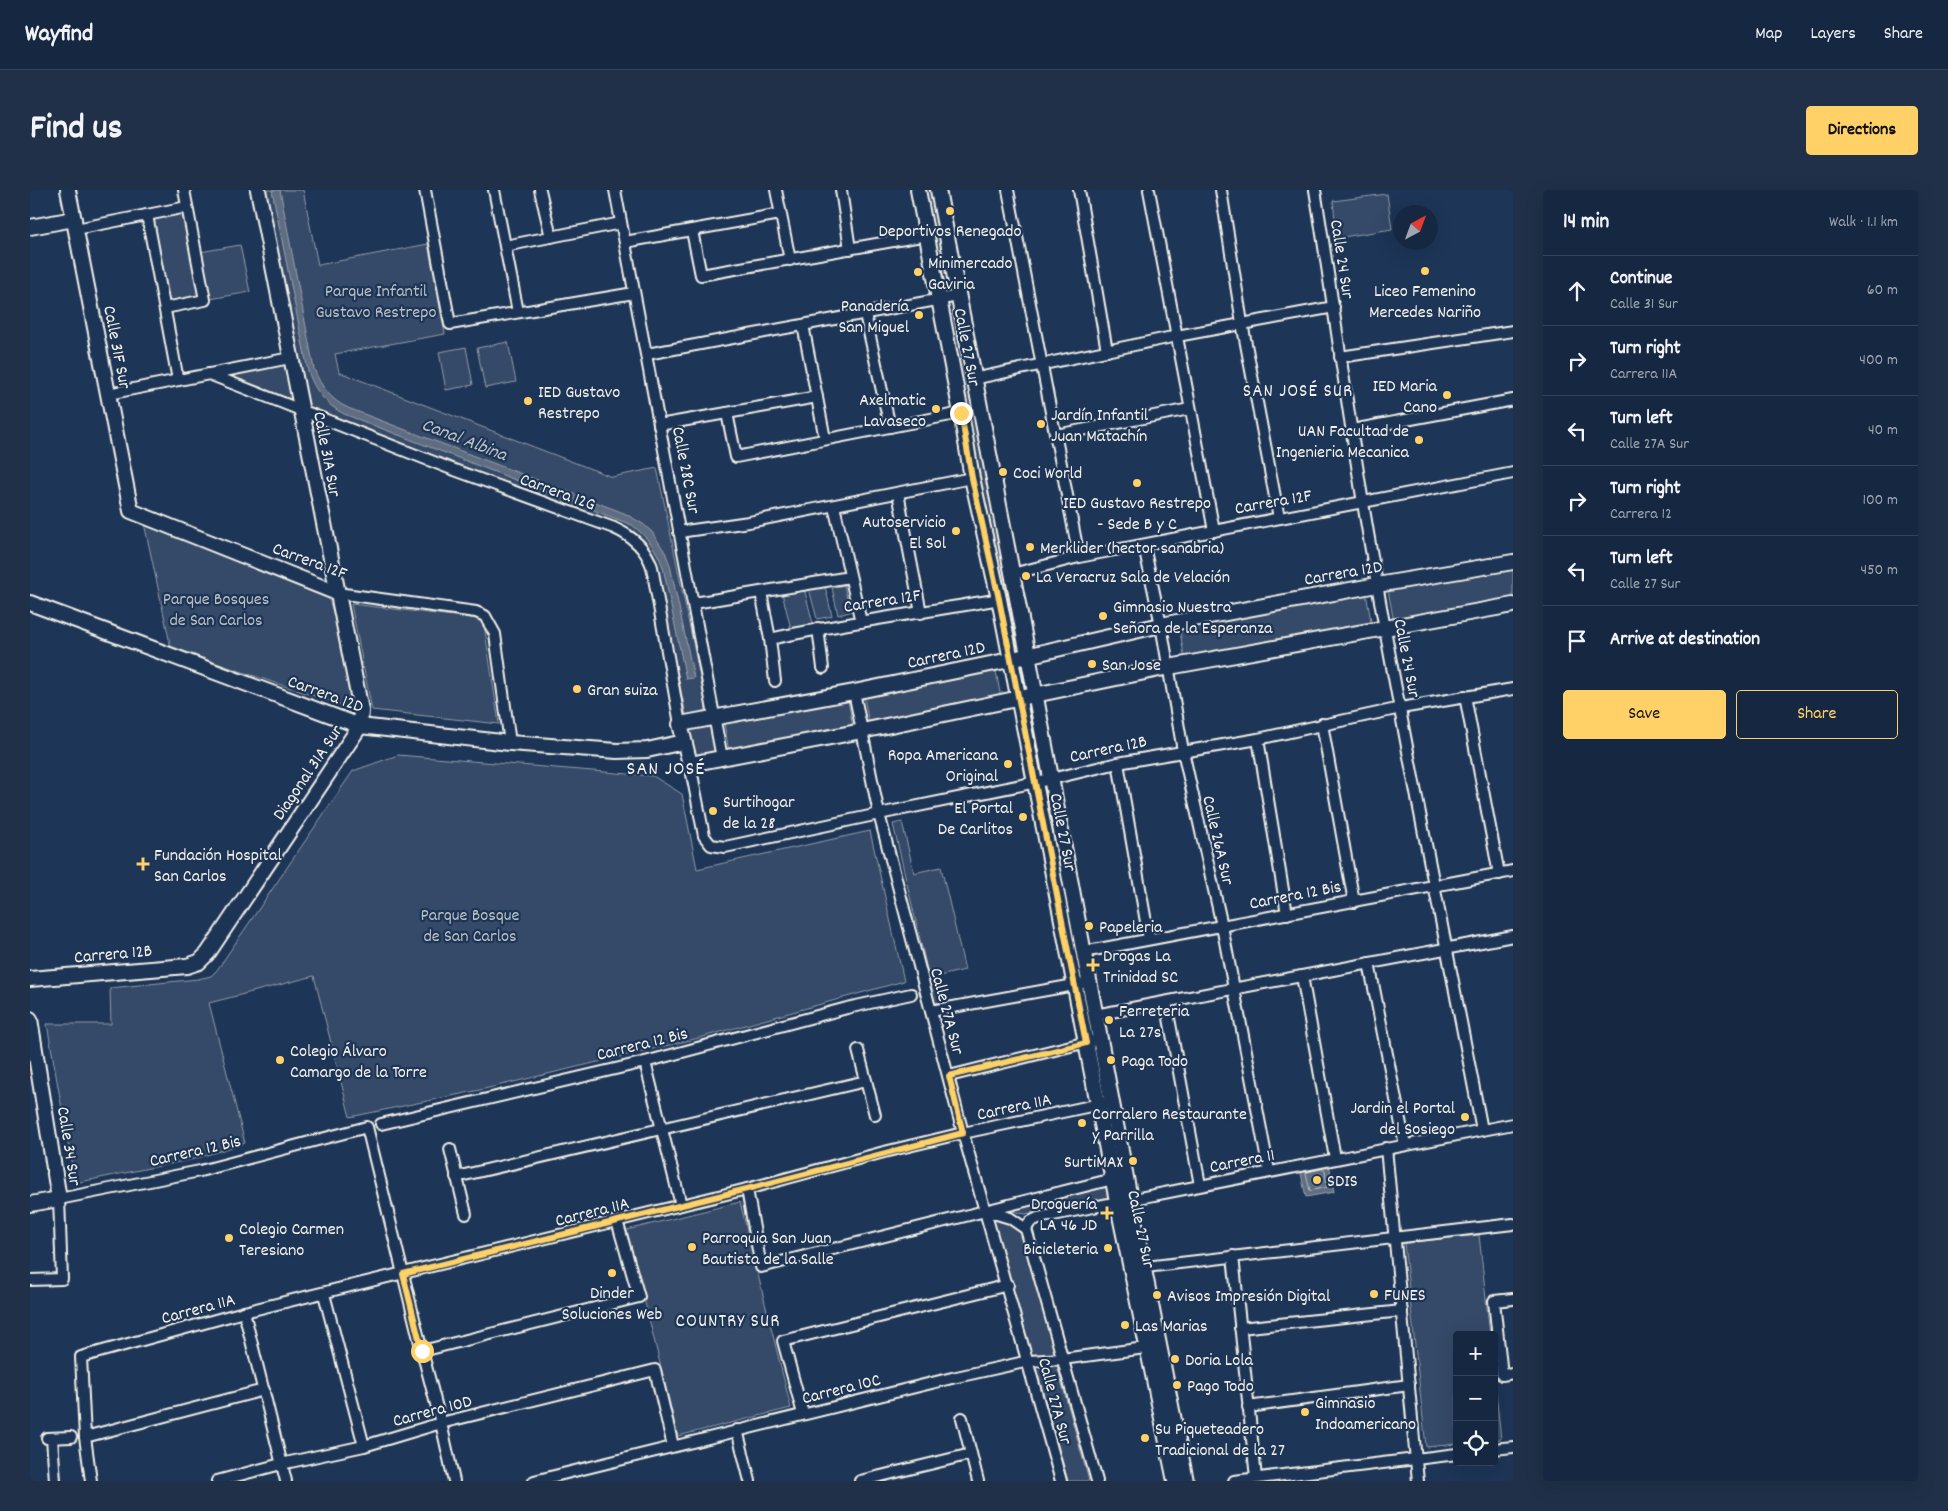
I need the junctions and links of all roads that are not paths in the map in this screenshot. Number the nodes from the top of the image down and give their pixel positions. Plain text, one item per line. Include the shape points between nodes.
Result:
1 (68, 190) edge
2 (184, 190) edge
3 (258, 190) edge
4 (425, 190) edge
5 (494, 190) edge
6 (540, 190) edge
7 (615, 190) edge
8 (776, 190) edge
9 (840, 190) edge
10 (918, 190) edge
11 (938, 190) edge
12 (1008, 190) edge
13 (1079, 190) edge
14 (1150, 190) edge
15 (1222, 190) edge
16 (1315, 190) edge
17 (187, 207) junction
18 (780, 214) junction
19 (147, 215) junction
20 (75, 224) junction
21 (620, 224) junction
22 (30, 227) edge
23 (692, 231) junction
24 (927, 235) junction
25 (551, 237) junction
26 (625, 242) junction
27 (505, 246) junction
28 (850, 249) junction
29 (790, 260) junction
30 (634, 293) junction
31 (958, 296) junction
32 (940, 300) junction
33 (1334, 307) junction
34 (165, 308) junction
35 (518, 312) junction
36 (865, 314) junction
37 (1242, 323) junction
38 (803, 325) junction
39 (1513, 331) edge
40 (1177, 336) junction
41 (1106, 351) junction
42 (647, 354) junction
43 (1340, 357) junction
44 (290, 358) junction
45 (1042, 365) junction
46 (209, 374) junction
47 (973, 379) junction
48 (178, 380) junction
49 (108, 394) junction
50 (817, 397) junction
51 (1513, 400) edge
52 (300, 409) junction
53 (1190, 409) junction
54 (727, 413) junction
55 (961, 413) junction
56 (659, 425) junction
57 (890, 427) junction
58 (1352, 430) junction
59 (1056, 435) junction
60 (825, 440) junction
61 (1513, 473) edge
62 (972, 478) junction
63 (898, 492) junction
64 (1363, 503) junction
65 (834, 506) junction
66 (131, 511) joint
67 (1279, 518) junction
68 (1214, 531) junction
69 (679, 532) junction
70 (1144, 546) junction
71 (1079, 557) junction
72 (1513, 562) edge
73 (1012, 574) junction
74 (850, 577) junction
75 (1377, 585) junction
76 (337, 592) junction
77 (761, 592) junction
78 (999, 599) junction
79 (30, 603) edge
80 (694, 603) junction
81 (1513, 605) edge
82 (921, 613) junction
83 (862, 622) junction
84 (1161, 625) junction
85 (1385, 627) junction
86 (818, 628) junction
87 (770, 639) junction
88 (1028, 655) junction
89 (1010, 660) junction
90 (1169, 667) junction
91 (824, 668) dead end
92 (775, 680) dead end
93 (1513, 689) edge
94 (854, 692) junction
95 (1035, 695) junction
96 (1465, 696) junction
97 (1017, 699) junction
98 (1401, 708) junction
99 (715, 718) junction
100 (680, 724) junction
101 (1322, 724) junction
102 (360, 726) junction
103 (862, 731) junction
104 (1258, 738) junction
105 (684, 742) junction
106 (510, 743) junction
107 (1183, 751) junction
108 (722, 758) junction
109 (1118, 763) junction
110 (690, 764) junction
111 (1051, 779) junction
112 (1035, 783) junction
113 (879, 814) junction
114 (1513, 871) edge
115 (1499, 874) junction
116 (1435, 886) junction
117 (1354, 902) junction
118 (1287, 914) junction
119 (1222, 926) junction
120 (1513, 936) edge
121 (1149, 939) junction
122 (1447, 948) junction
123 (1083, 952) junction
124 (199, 962) joint
125 (1369, 963) junction
126 (1302, 976) junction
127 (30, 979) edge
128 (1082, 984) junction
129 (1234, 989) junction
130 (911, 994) dead end
131 (1166, 1002) junction
132 (931, 1011) junction
133 (1095, 1015) junction
134 (30, 1019) edge
135 (1093, 1041) junction
136 (858, 1050) dead end
137 (645, 1062) junction
138 (949, 1076) junction
139 (866, 1080) junction
140 (1105, 1103) junction
141 (875, 1115) dead end
142 (381, 1124) dead end
143 (1513, 1124) edge
144 (661, 1129) junction
145 (1482, 1130) junction
146 (963, 1133) junction
147 (1404, 1145) junction
148 (450, 1148) dead end
149 (1386, 1148) junction
150 (1335, 1158) junction
151 (1269, 1171) junction
152 (456, 1177) junction
153 (1113, 1179) junction
154 (1200, 1185) junction
155 (747, 1189) junction
156 (59, 1199) junction
157 (1124, 1200) junction
158 (30, 1204) edge
159 (681, 1205) junction
160 (986, 1210) junction
161 (466, 1214) dead end
162 (617, 1221) junction
163 (1513, 1224) edge
164 (1026, 1229) junction
165 (1395, 1238) junction
166 (1233, 1256) junction
167 (1137, 1268) junction
168 (403, 1274) junction
169 (30, 1280) edge
170 (1008, 1285) junction
171 (324, 1294) junction
172 (1513, 1299) edge
173 (1402, 1310) junction
174 (244, 1312) junction
175 (1240, 1328) junction
176 (1153, 1346) junction
177 (422, 1351) junction
178 (1062, 1359) junction
179 (1029, 1361) junction
180 (1508, 1374) edge
181 (1409, 1385) junction
182 (264, 1390) junction
183 (1248, 1407) junction
184 (803, 1414) junction
185 (962, 1418) dead end
186 (441, 1423) junction
187 (737, 1430) junction
188 (71, 1437) dead end
189 (85, 1437) junction
190 (364, 1446) junction
191 (674, 1446) junction
192 (1513, 1447) edge
193 (1498, 1449) edge
194 (971, 1454) junction
195 (1453, 1454) edge
196 (1416, 1458) junction
197 (281, 1464) junction
198 (1256, 1478) junction
199 (55, 1481) edge
200 (91, 1481) edge
201 (217, 1481) edge
202 (286, 1481) edge
203 (454, 1481) edge
204 (534, 1481) edge
205 (750, 1481) edge
206 (860, 1481) edge
207 (978, 1481) edge
208 (1061, 1481) edge
209 (1097, 1481) edge
210 (1176, 1481) edge
211 (1186, 1481) edge
212 (1234, 1481) edge
213 (1418, 1481) edge

1 - 20 street, Calle 31F Sur
2 - 17 street
3 - 44 street, Calle 31A Sur
4 - 35 street via 450,324
5 - 27 street
6 - 25 street
7 - 21 street, Calle 28C Sur
8 - 18 street
9 - 28 street
10 - 24 street, Calle 27 Sur
11 - 31 street, Calle 27 Sur
12 - 45 street
13 - 41 street
14 - 40 street
15 - 37 street
16 - 33 street, Calle 24 Sur
17 - 19 street
17 - 34 street via 205,300
18 - 23 street
18 - 29 street
19 - 20 street
19 - 34 street
20 - 22 street
20 - 49 street, Calle 31F Sur
21 - 25 street
21 - 26 street, Calle 28C Sur
23 - 26 street
23 - 29 street via 701,275
24 - 28 street
24 - 32 street, Calle 27 Sur
25 - 27 street
26 - 30 street, Calle 28C Sur
27 - 35 street
28 - 29 street
30 - 35 street
30 - 42 street, Calle 28C Sur
31 - 32 street
31 - 47 street, Calle 27 Sur
32 - 36 street
32 - 55 street, Calle 27 Sur
33 - 37 street
33 - 43 street, Calle 24 Sur
34 - 48 street
36 - 38 street
36 - 57 street
37 - 40 street
37 - 67 street
38 - 42 street
38 - 50 street
39 - 43 street
40 - 41 street
40 - 53 street
41 - 45 street
42 - 56 street, Calle 28C Sur
43 - 58 street, Calle 24 Sur
44 - 46 street
44 - 52 street, Calle 31A Sur
45 - 47 street
45 - 59 street
46 - 48 street
46 - 52 street, Carrera 12G
47 - 73 street, Calle 27 Sur
48 - 49 street
49 - 66 street, Calle 31F Sur
50 - 54 street
50 - 60 street
51 - 58 street
52 - 76 street, Calle 31A Sur
52 - 100 street, Carrera 12G via 626,534 650,558
53 - 59 street
53 - 68 street
54 - 56 street
54 - 60 street via 736,456
55 - 57 street
55 - 62 street, Calle 27 Sur
56 - 69 street, Calle 28C Sur
57 - 60 street
58 - 64 street, Calle 24 Sur
59 - 71 street
61 - 64 street, Carrera 12F
62 - 63 street
62 - 78 street, Calle 27 Sur
63 - 65 street
63 - 82 street
64 - 67 street, Carrera 12F
64 - 75 street, Calle 24 Sur
65 - 69 street
65 - 74 street
66 - 76 street, Carrera 12F
67 - 68 street, Carrera 12F
68 - 70 street, Carrera 12F
69 - 80 street, Calle 28C Sur
70 - 71 street, Carrera 12F
70 - 84 street, Calle 26A Sur
71 - 73 street, Carrera 12F
72 - 75 street, Carrera 12D
73 - 88 street, Calle 27 Sur
74 - 77 street
74 - 83 street
75 - 84 street, Carrera 12D
75 - 85 street, Calle 24 Sur
76 - 102 street, Calle 31A Sur via 361,710
76 - 106 street, Carrera 12F via 476,612 485,616 495,634
77 - 80 street
77 - 87 street
78 - 82 street, Carrera 12F
78 - 89 street, Calle 27 Sur
79 - 102 street, Carrera 12D
80 - 99 street, Calle 28C Sur
81 - 85 street
82 - 83 street, Carrera 12F
83 - 86 street, Carrera 12F
84 - 88 street, Carrera 12D
84 - 90 street, Calle 26A Sur
85 - 90 street
85 - 98 street, Calle 24 Sur
86 - 87 street, Carrera 12F
86 - 91 street
87 - 92 street
88 - 89 street, Carrera 12D
88 - 95 street, Calle 27 Sur
89 - 94 street, Carrera 12D
89 - 97 street, Calle 27 Sur
90 - 95 street
90 - 107 street, Calle 26A Sur
93 - 96 street, Carrera 12B
94 - 99 street, Carrera 12D
94 - 103 street, Calle 27A Sur
95 - 97 street
95 - 111 street, Calle 27 Sur
96 - 98 street, Carrera 12B
96 - 115 street
97 - 103 street
97 - 112 street, Calle 27 Sur
98 - 101 street, Carrera 12B
98 - 116 street, Calle 24 Sur
99 - 100 street, Carrera 12D
99 - 108 street, Calle 28C Sur
100 - 105 street
101 - 104 street, Carrera 12B
101 - 117 street
102 - 106 street, Carrera 12D
102 - 124 street, Diagonal 31A Sur
103 - 108 street
103 - 113 street, Calle 27A Sur
104 - 107 street, Carrera 12B
104 - 118 street
105 - 106 street, Carrera 12D via 646,750 617,751
105 - 110 street
107 - 109 street, Carrera 12B
107 - 119 street, Calle 26A Sur
108 - 110 street
109 - 111 street, Carrera 12B
109 - 121 street
110 - 113 street, Carrera 12B via 704,836 711,845 724,847
111 - 112 street, Carrera 12B
111 - 123 street, Calle 27 Sur
112 - 113 street, Carrera 12B
112 - 128 street, Calle 27 Sur
113 - 132 street, Calle 27A Sur
114 - 115 street, Carrera 12 Bis
115 - 116 street, Carrera 12 Bis
116 - 117 street, Carrera 12 Bis
116 - 122 street, Calle 24 Sur
117 - 118 street, Carrera 12 Bis
118 - 119 street, Carrera 12 Bis
119 - 121 street, Carrera 12 Bis
119 - 129 street, Calle 26A Sur
120 - 122 street
121 - 123 street, Carrera 12 Bis
122 - 125 street
122 - 145 street, Calle 24 Sur
123 - 128 street, Calle 27 Sur
124 - 127 street, Carrera 12B via 187,966
125 - 126 street
125 - 147 street
126 - 129 street
126 - 150 street
128 - 132 street
128 - 133 street, Calle 27 Sur
128 - 135 street, Calle 27 Sur
129 - 131 street
129 - 151 street, Calle 26A Sur
130 - 137 street, Carrera 12 Bis
131 - 133 street
131 - 154 street
132 - 138 street, Calle 27A Sur
133 - 135 street, Calle 27 Sur
134 - 156 street, Calle 34 Sur
135 - 138 street
135 - 140 street, Calle 27 Sur
136 - 139 street
137 - 142 street, Carrera 12 Bis
137 - 144 street
138 - 146 street, Calle 27A Sur
139 - 141 street
139 - 144 street
140 - 146 street, Carrera 11A
140 - 153 street, Calle 27 Sur
140 - 157 street, Calle 27 Sur
143 - 145 street, Carrera 11
144 - 152 street
144 - 159 street
145 - 147 street, Carrera 11
146 - 155 street, Carrera 11A
146 - 160 street, Calle 27A Sur
147 - 149 street, Carrera 11
148 - 152 street
149 - 150 street, Carrera 11
149 - 165 street
150 - 151 street, Carrera 11
151 - 154 street, Carrera 11
152 - 161 street
153 - 157 street, Calle 27 Sur
153 - 160 street
154 - 157 street, Carrera 11
155 - 159 street, Carrera 11A
155 - 160 street via 761,1267
156 - 158 street, Carrera 12 Bis
156 - 168 street, Carrera 12 Bis via 200,1170 367,1127
156 - 169 street, Calle 34 Sur via 62,1279
157 - 164 street, Carrera 11 via 1038,1218
157 - 167 street, Calle 27 Sur
159 - 162 street, Carrera 11A
160 - 164 street via 1010,1218
160 - 170 street, Calle 27A Sur
162 - 168 street, Carrera 11A
162 - 177 street via 639,1297
163 - 165 street
164 - 178 street, Calle 27A Sur
165 - 166 street
165 - 173 street
166 - 167 street
166 - 175 street
167 - 176 street, Calle 27 Sur
168 - 171 street, Carrera 11A
168 - 177 street
170 - 179 street, Calle 27A Sur
170 - 184 street via 783,1341
171 - 174 street, Carrera 11A
171 - 190 street
172 - 180 street via 1494,1301
173 - 175 street
173 - 181 street
174 - 182 street
174 - 189 street, Carrera 11A via 81,1358
175 - 183 street
176 - 178 street, Carrera 10C
176 - 210 street, Calle 27 Sur
176 - 211 street, Calle 27 Sur
177 - 186 street
178 - 179 street, Carrera 10C
178 - 209 street, Calle 27A Sur
179 - 184 street, Carrera 10C
179 - 208 street, Calle 27A Sur
181 - 183 street
181 - 196 street
182 - 189 street
182 - 197 street
183 - 198 street
184 - 187 street, Carrera 10C
185 - 194 street
186 - 190 street, Carrera 10D
186 - 191 street, Carrera 10D via 655,1370
186 - 203 street
187 - 191 street, Carrera 10C
187 - 205 street
188 - 199 street via 49,1438
189 - 200 street
190 - 197 street, Carrera 10D
191 - 204 street, Carrera 10C
192 - 193 street
194 - 206 street
194 - 207 street
195 - 196 street
196 - 198 street
196 - 213 street
197 - 201 street, Carrera 10D
197 - 202 street
198 - 212 street

